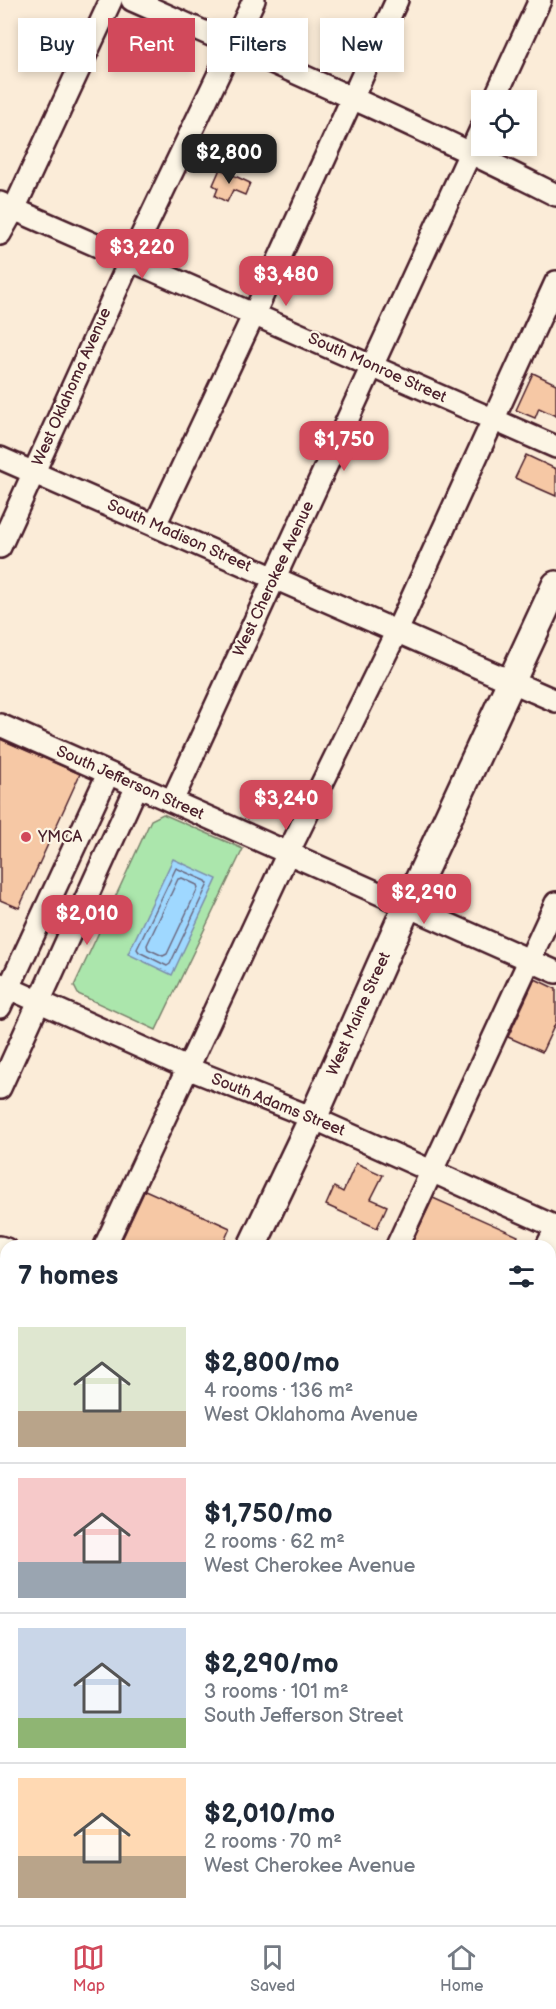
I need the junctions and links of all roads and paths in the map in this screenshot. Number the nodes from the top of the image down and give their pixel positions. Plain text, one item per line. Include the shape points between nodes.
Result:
1 (111, 0) edge
2 (132, 0) edge
3 (254, 0) edge
4 (397, 0) edge
5 (540, 0) edge
6 (246, 18) edge
7 (207, 33) edge
8 (220, 72) edge
9 (295, 72) edge
10 (499, 90) edge
11 (354, 98) junction
12 (470, 152) junction
13 (556, 195) edge
14 (7, 206) edge
15 (0, 234) edge
16 (130, 260) junction
17 (556, 282) edge
18 (254, 314) junction
19 (372, 366) junction
20 (493, 420) junction
21 (556, 447) edge
22 (0, 458) edge
23 (34, 472) junction
24 (155, 525) junction
25 (0, 547) edge
26 (274, 577) junction
27 (556, 585) edge
28 (396, 631) junction
29 (511, 681) junction
30 (556, 700) edge
31 (0, 725) edge
32 (108, 774) junction
33 (137, 786) junction
34 (172, 801) junction
35 (288, 853) junction
36 (556, 903) edge
37 (407, 906) junction
38 (529, 961) junction
39 (556, 972) edge
40 (3, 993) edge
41 (40, 1002) junction
42 (187, 1068) junction
43 (0, 1088) edge
44 (313, 1118) junction
45 (432, 1171) junction
46 (556, 1227) edge
47 (108, 1240) edge
48 (255, 1240) edge
49 (400, 1240) edge

1 - 14 street
2 - 7 street
3 - 6 street, West Oklahoma Avenue
4 - 11 street
5 - 10 street
8 - 16 street, West Oklahoma Avenue
9 - 11 street
11 - 12 street
11 - 18 street
12 - 13 street
12 - 19 street, West Cherokee Avenue
14 - 15 street
14 - 16 street, South Monroe Street
16 - 18 street, South Monroe Street
16 - 23 street, West Oklahoma Avenue
17 - 20 street
18 - 19 street, South Monroe Street
18 - 24 street
19 - 20 street, South Monroe Street
19 - 26 street, West Cherokee Avenue
20 - 21 street, South Monroe Street
20 - 28 street
22 - 23 street, South Madison Street
23 - 24 street, South Madison Street
23 - 25 street, West Oklahoma Avenue
24 - 26 street, South Madison Street
26 - 28 street, South Madison Street
26 - 34 street, West Cherokee Avenue
27 - 29 main road, West Maine Street
28 - 29 street, South Madison Street
28 - 35 street
29 - 30 street, South Madison Street
29 - 37 main road, West Maine Street
31 - 32 street, South Jefferson Street
32 - 33 street, South Jefferson Street
32 - 40 street
33 - 34 street, South Jefferson Street
33 - 41 street
34 - 35 street, South Jefferson Street
35 - 37 street, South Jefferson Street
35 - 42 street
36 - 38 street
37 - 38 street, South Jefferson Street
37 - 44 main road, West Maine Street
38 - 39 street, South Jefferson Street
38 - 45 street
40 - 41 street, South Adams Street
41 - 42 street, South Adams Street
41 - 43 street
42 - 44 street, South Adams Street
42 - 47 street
44 - 45 street, South Adams Street
44 - 48 main road, West Maine Street
45 - 46 street, South Adams Street
45 - 49 street

